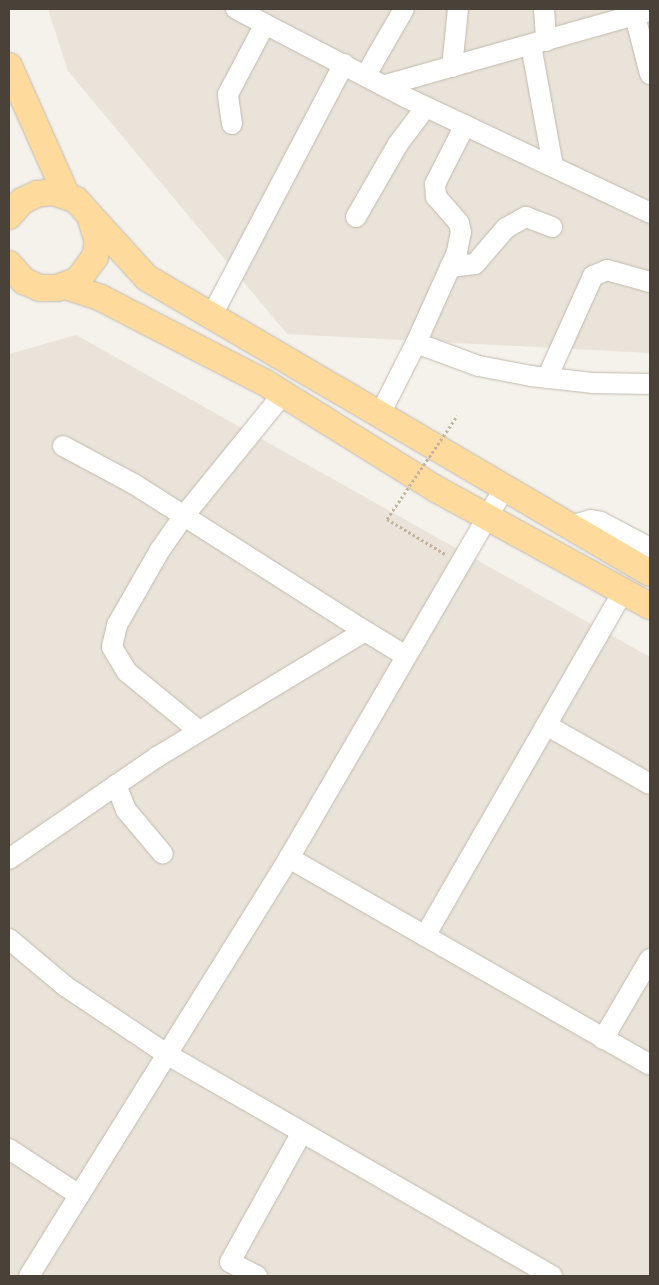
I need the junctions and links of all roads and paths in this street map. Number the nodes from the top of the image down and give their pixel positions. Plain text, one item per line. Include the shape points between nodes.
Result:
1 (404, 9) edge
2 (458, 9) edge
3 (544, 9) edge
4 (252, 14) edge
5 (643, 14) edge
6 (538, 43) junction
7 (344, 64) junction
8 (9, 66) edge
9 (452, 67) junction
10 (650, 74) edge
11 (366, 75) junction
12 (386, 85) junction
13 (426, 107) junction
14 (232, 124) dead end
15 (465, 125) junction
16 (553, 166) junction
17 (67, 196) junction
18 (650, 213) edge
19 (90, 214) junction
20 (9, 216) edge
21 (356, 217) dead end
22 (552, 227) dead end
23 (450, 267) junction
24 (14, 281) edge
25 (650, 282) edge
26 (66, 286) junction
27 (211, 316) junction
28 (416, 343) junction
29 (547, 378) junction
30 (650, 384) edge
31 (283, 394) junction
32 (379, 416) junction
33 (457, 416) dead end
34 (63, 446) dead end
35 (504, 488) junction
36 (183, 517) junction
37 (488, 517) junction
38 (570, 526) junction
39 (650, 548) edge
40 (460, 563) junction
41 (650, 573) edge
42 (623, 591) junction
43 (650, 606) edge
44 (365, 631) junction
45 (406, 656) junction
46 (546, 725) junction
47 (199, 731) junction
48 (650, 784) edge
49 (116, 785) junction
50 (163, 854) dead end
51 (289, 858) junction
52 (9, 859) edge
53 (425, 936) junction
54 (9, 939) edge
55 (650, 959) edge
56 (603, 1039) junction
57 (168, 1055) junction
58 (650, 1066) edge
59 (301, 1134) junction
60 (9, 1149) edge
61 (79, 1195) junction
62 (227, 1269) edge
63 (29, 1276) edge
64 (257, 1276) edge
65 (552, 1276) edge

1 - 11 street
2 - 9 street
3 - 6 street
4 - 7 street
4 - 14 street via 228,94
5 - 6 street
5 - 10 street
6 - 9 street
6 - 16 street
7 - 11 street
7 - 27 street
8 - 17 main road
9 - 12 street
11 - 12 street
12 - 13 street
13 - 15 street
13 - 21 street via 398,144
15 - 16 street
15 - 23 street via 435,184 436,197 454,214 461,232
16 - 18 street
17 - 19 main road
17 - 20 main road via 52,192 37,194 22,201
19 - 26 main road via 98,242 95,257 89,270
19 - 27 main road via 147,278
22 - 23 street via 526,217 506,228 475,264
23 - 28 street
24 - 26 main road via 48,289
25 - 29 street via 607,270 593,276
26 - 31 main road via 101,298
27 - 32 main road
28 - 29 street via 479,366
28 - 32 street
29 - 30 street
31 - 36 street
31 - 37 main road via 436,489
32 - 35 main road
33 - 40 path, bridge via 387,519
34 - 36 street via 134,484
35 - 37 street
35 - 38 main road
36 - 44 street
36 - 47 street via 117,625 112,647 127,672
37 - 40 street
37 - 42 main road
38 - 39 street via 591,520 601,522
38 - 41 main road
40 - 45 street
42 - 43 main road
42 - 46 street
44 - 45 street
44 - 47 street
45 - 51 street
46 - 48 street
46 - 53 street
47 - 49 street
49 - 50 street via 126,810
49 - 52 street
51 - 53 street
51 - 57 street
53 - 56 street
54 - 57 street via 65,986
55 - 56 street
56 - 58 street
57 - 59 street
57 - 61 street
59 - 62 street
59 - 65 street
60 - 61 street
61 - 63 street
62 - 64 street

